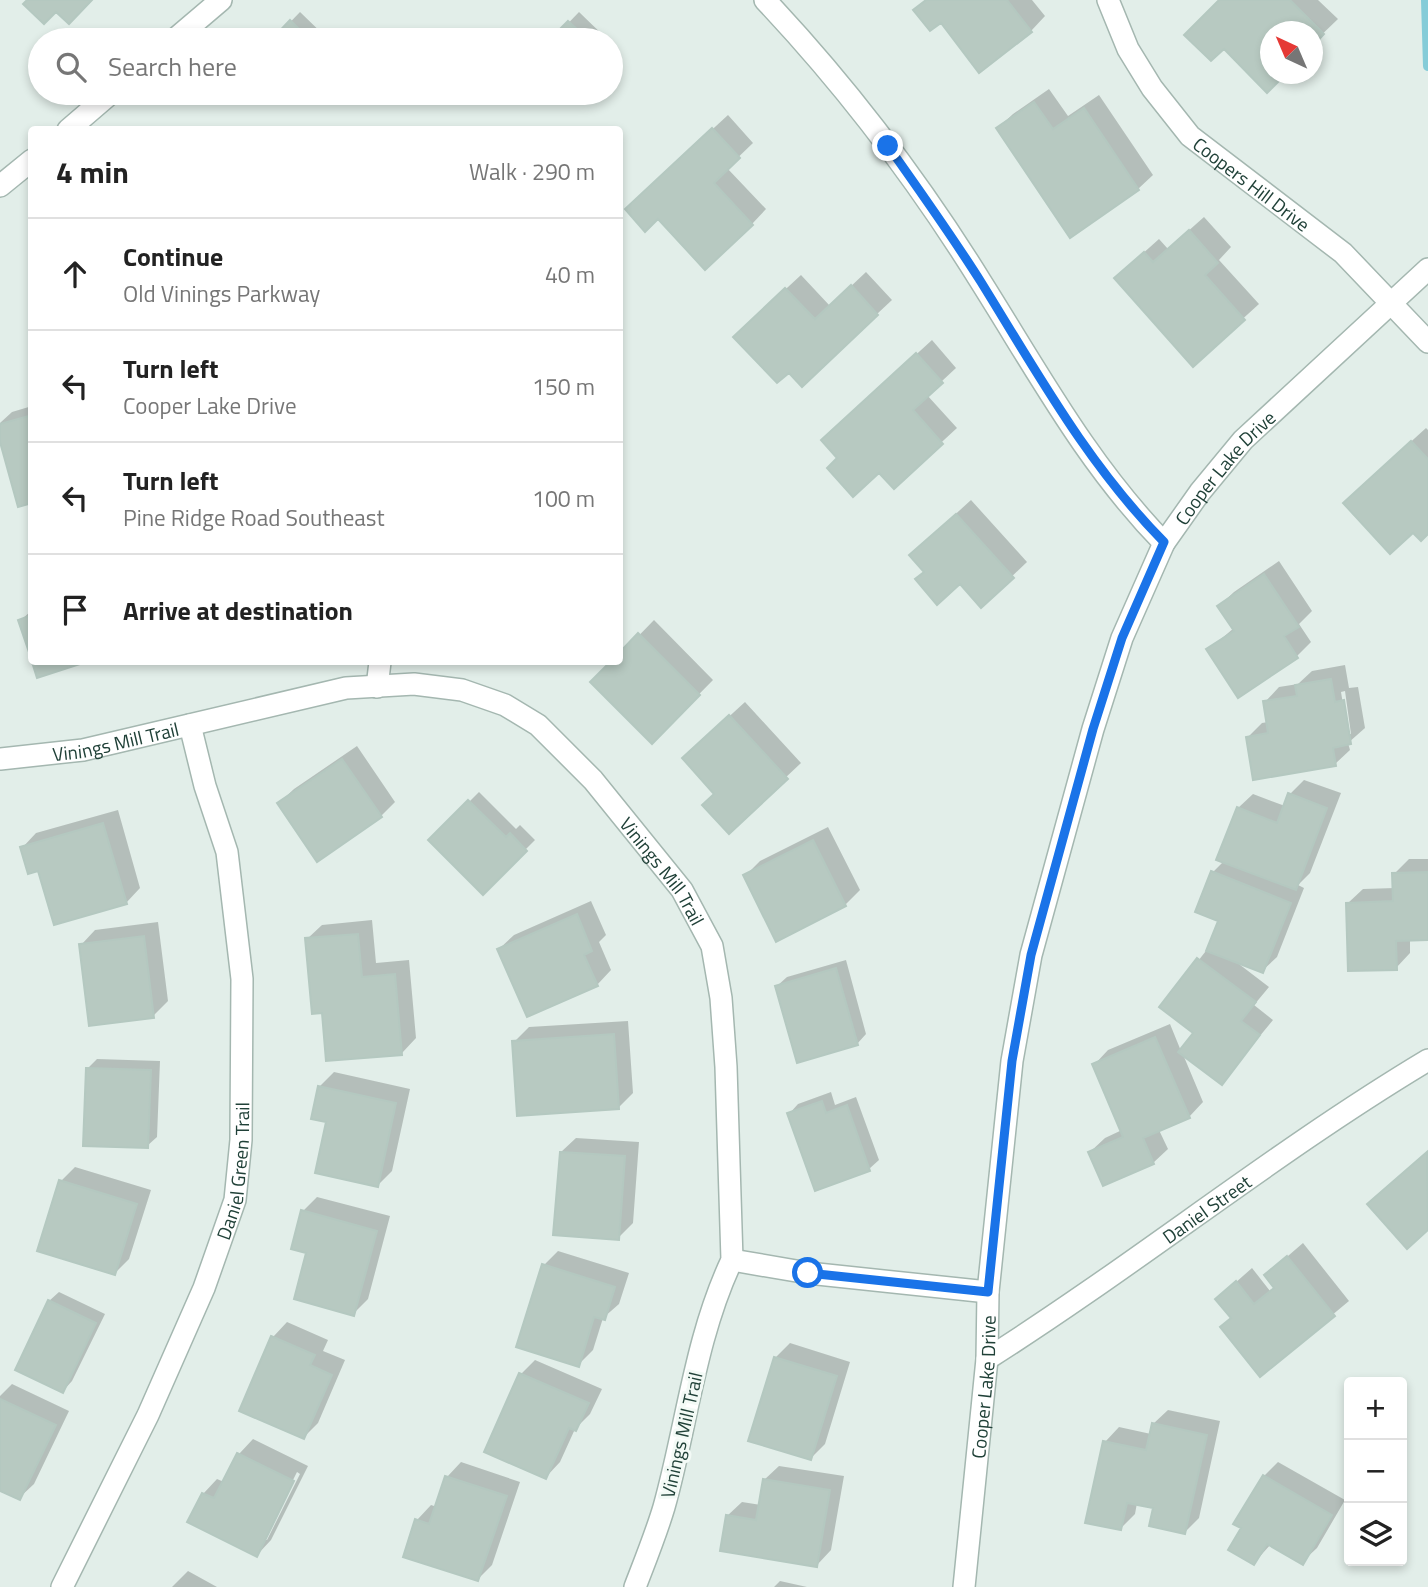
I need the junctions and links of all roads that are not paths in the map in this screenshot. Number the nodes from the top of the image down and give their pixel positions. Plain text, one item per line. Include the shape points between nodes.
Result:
1 (221, 0) edge
2 (765, 0) edge
3 (1108, 0) edge
4 (188, 28) edge
5 (97, 105) edge
6 (73, 126) edge
7 (28, 163) edge
8 (0, 186) edge
9 (1428, 269) edge
10 (1390, 302) junction
11 (1428, 342) edge
12 (1164, 542) junction
13 (380, 665) edge
14 (377, 687) junction
15 (190, 725) junction
16 (0, 760) edge
17 (1428, 1060) edge
18 (732, 1260) junction
19 (988, 1292) junction
20 (987, 1359) junction
21 (62, 1587) edge
22 (635, 1587) edge
23 (964, 1587) edge

1 - 4 street
2 - 12 street via 888,146 976,273 1076,437 1127,505
3 - 10 street, Coopers Hill Drive via 1128,49 1190,136 1306,222
5 - 6 street
7 - 8 street
9 - 10 street, Cooper Lake Drive
10 - 11 street, Coopers Hill Drive
10 - 12 street, Cooper Lake Drive via 1242,440
12 - 19 street, Cooper Lake Drive via 1122,638 1031,955 1012,1061
13 - 14 street
14 - 15 street, Vinings Mill Trail via 346,688
14 - 18 street, Vinings Mill Trail via 414,684 462,690 505,705 538,725 593,780 682,890 712,946 721,998
15 - 16 street, Vinings Mill Trail via 83,750
15 - 21 street, Daniel Green Trail via 227,852 242,979 241,1140 235,1200 204,1288 148,1415
17 - 20 street, Daniel Street
18 - 19 street
18 - 22 street, Vinings Mill Trail via 720,1285 693,1381 664,1507
19 - 20 street, Cooper Lake Drive
20 - 23 street, Cooper Lake Drive

